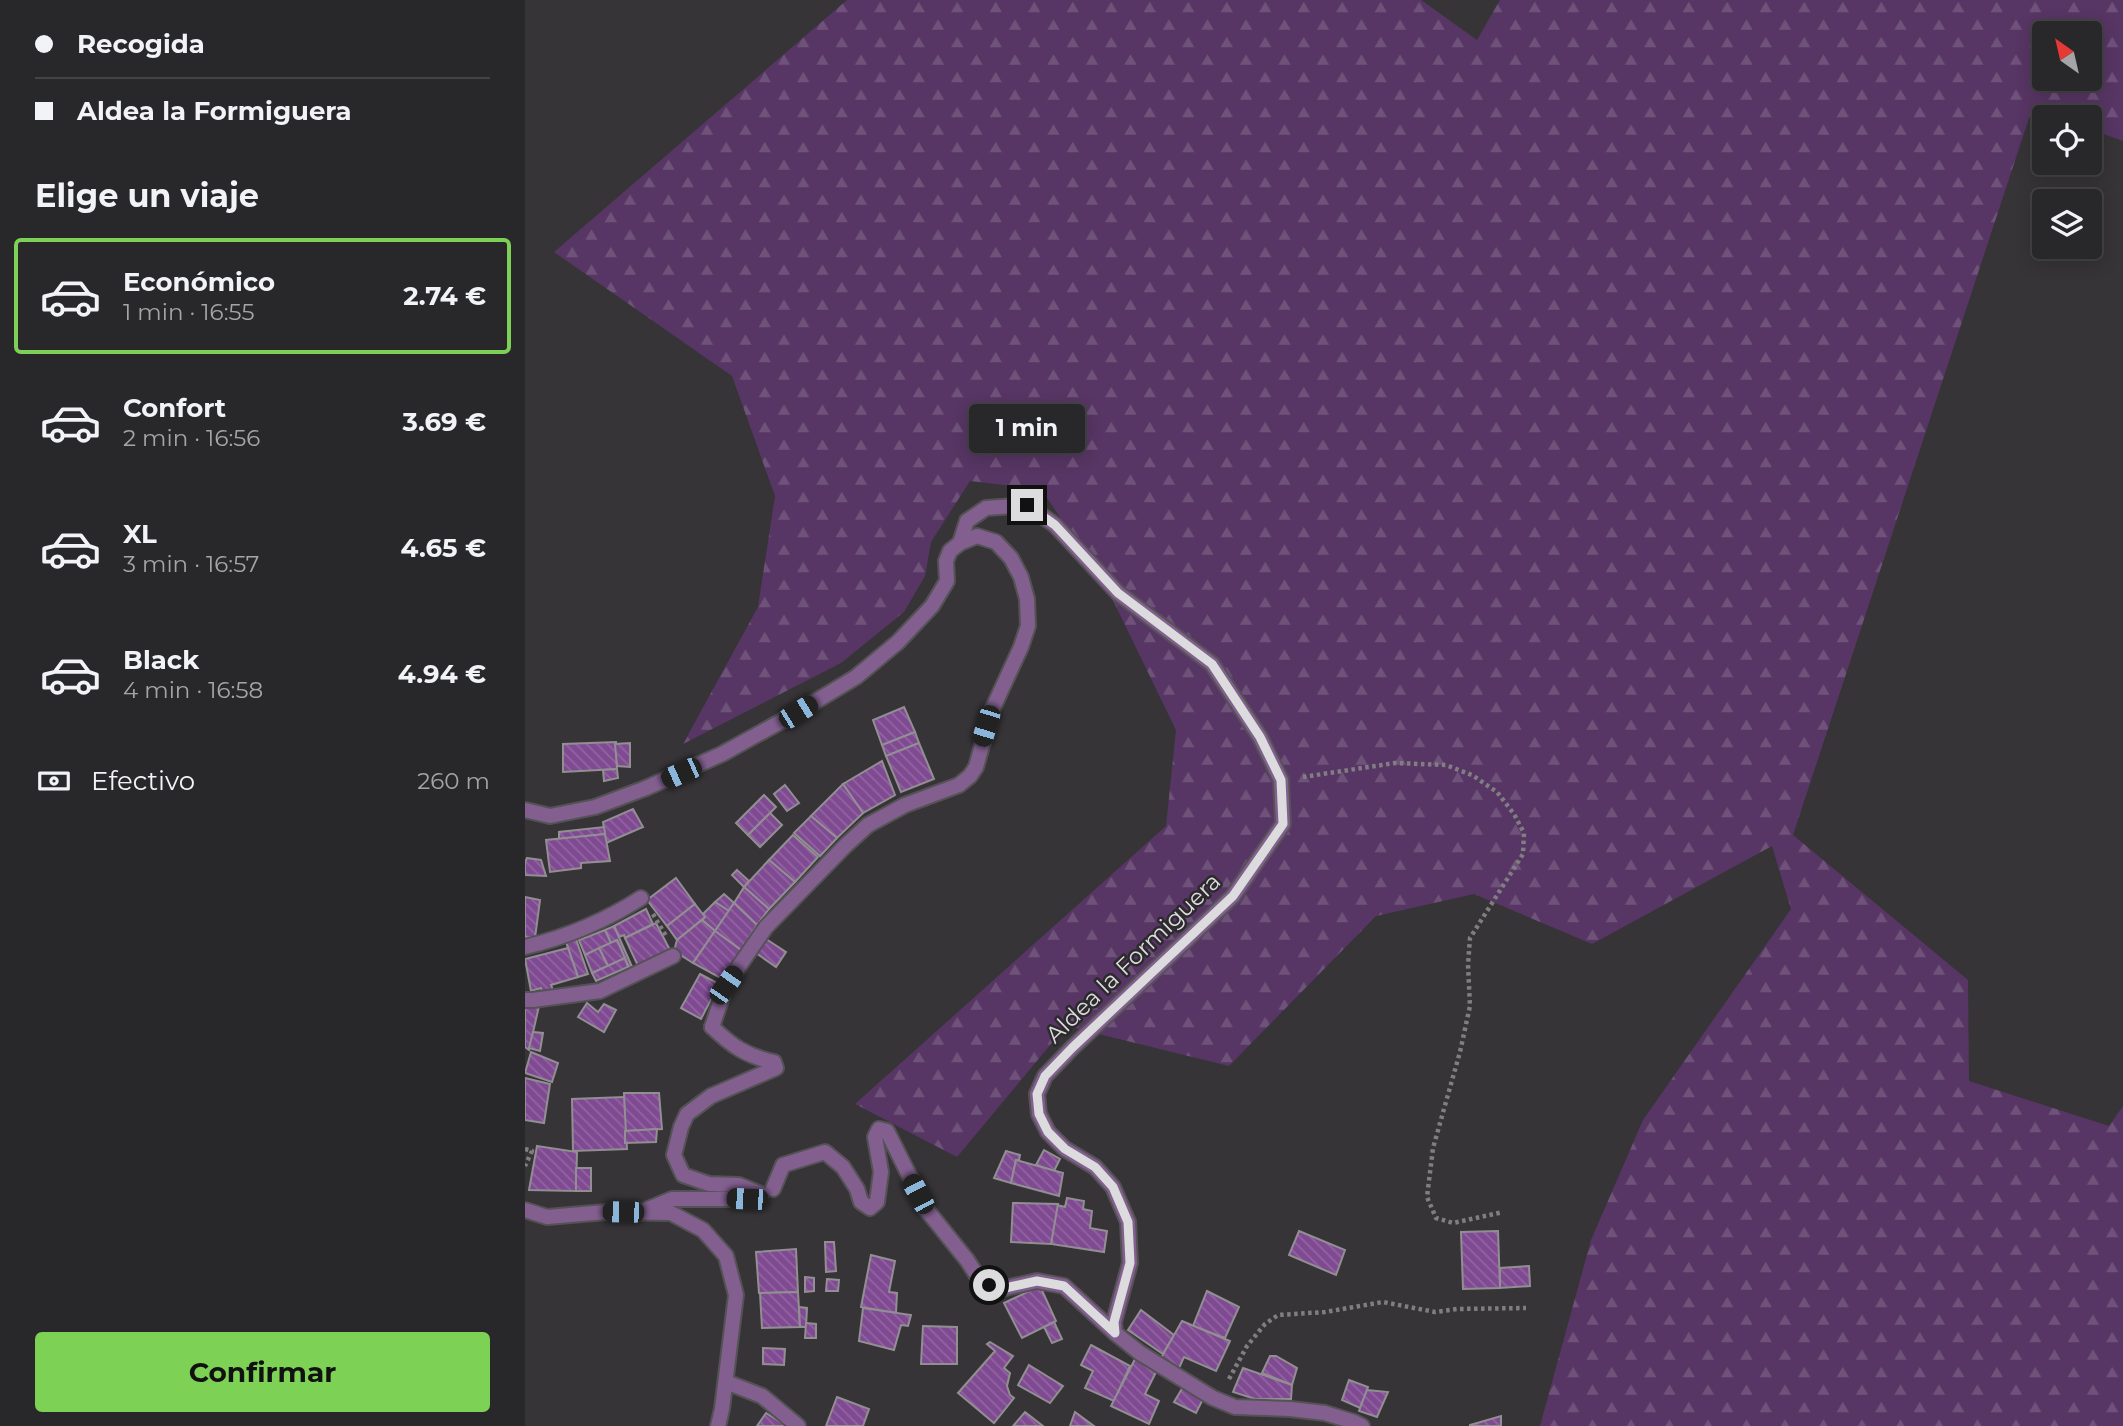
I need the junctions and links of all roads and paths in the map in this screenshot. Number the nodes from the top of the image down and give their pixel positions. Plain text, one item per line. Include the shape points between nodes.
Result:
1 (960, 543) junction
2 (1281, 780) junction
3 (525, 810) edge
4 (641, 898) dead end
5 (525, 947) edge
6 (673, 956) dead end
7 (525, 1000) edge
8 (525, 1149) edge
9 (525, 1166) edge
10 (773, 1189) dead end
11 (525, 1210) edge
12 (641, 1212) junction
13 (1503, 1212) dead end
14 (1526, 1308) dead end
15 (1115, 1333) junction
16 (726, 1382) junction
17 (1218, 1400) junction
18 (718, 1426) edge
19 (798, 1426) edge
20 (1362, 1426) edge

1 - 2 street, Aldea la Formiguera via 967,521 986,508 1027,505 1055,525 1118,593 1212,664 1260,737
1 - 3 street, Aldea la Formiguera via 950,551 947,581 932,606 866,668 810,705 722,754 634,793 551,816
1 - 12 street via 977,536 996,542 1011,558 1027,599 1028,626 992,710 975,767 958,785 868,825 766,927 726,985 712,1027 753,1057 774,1062 776,1069 711,1096 687,1114 674,1155 683,1175 709,1184 739,1185 761,1194 747,1199 672,1199
2 - 13 path via 1395,763 1446,765 1497,792 1524,833 1524,854 1470,938 1470,1006 1433,1148 1427,1197 1436,1218 1453,1223
2 - 15 street, Aldea la Formiguera via 1283,824 1233,896 1072,1048 1045,1076 1037,1094 1039,1114 1048,1132 1095,1167 1113,1187 1128,1222 1130,1263
4 - 5 street via 578,932
6 - 7 street via 600,991
8 - 9 path via 532,1151
10 - 15 street via 783,1166 825,1152 843,1167 860,1202 870,1208 877,1202 881,1172 875,1137 879,1129 887,1131 926,1209 978,1277 1005,1288 1037,1281 1064,1286
11 - 12 street via 547,1217
12 - 16 street via 671,1213 703,1230 726,1256 736,1295
14 - 17 path via 1435,1312 1383,1302 1278,1315 1247,1346
15 - 17 street
16 - 18 street
16 - 19 street via 762,1396
17 - 20 street via 1235,1407 1325,1413

